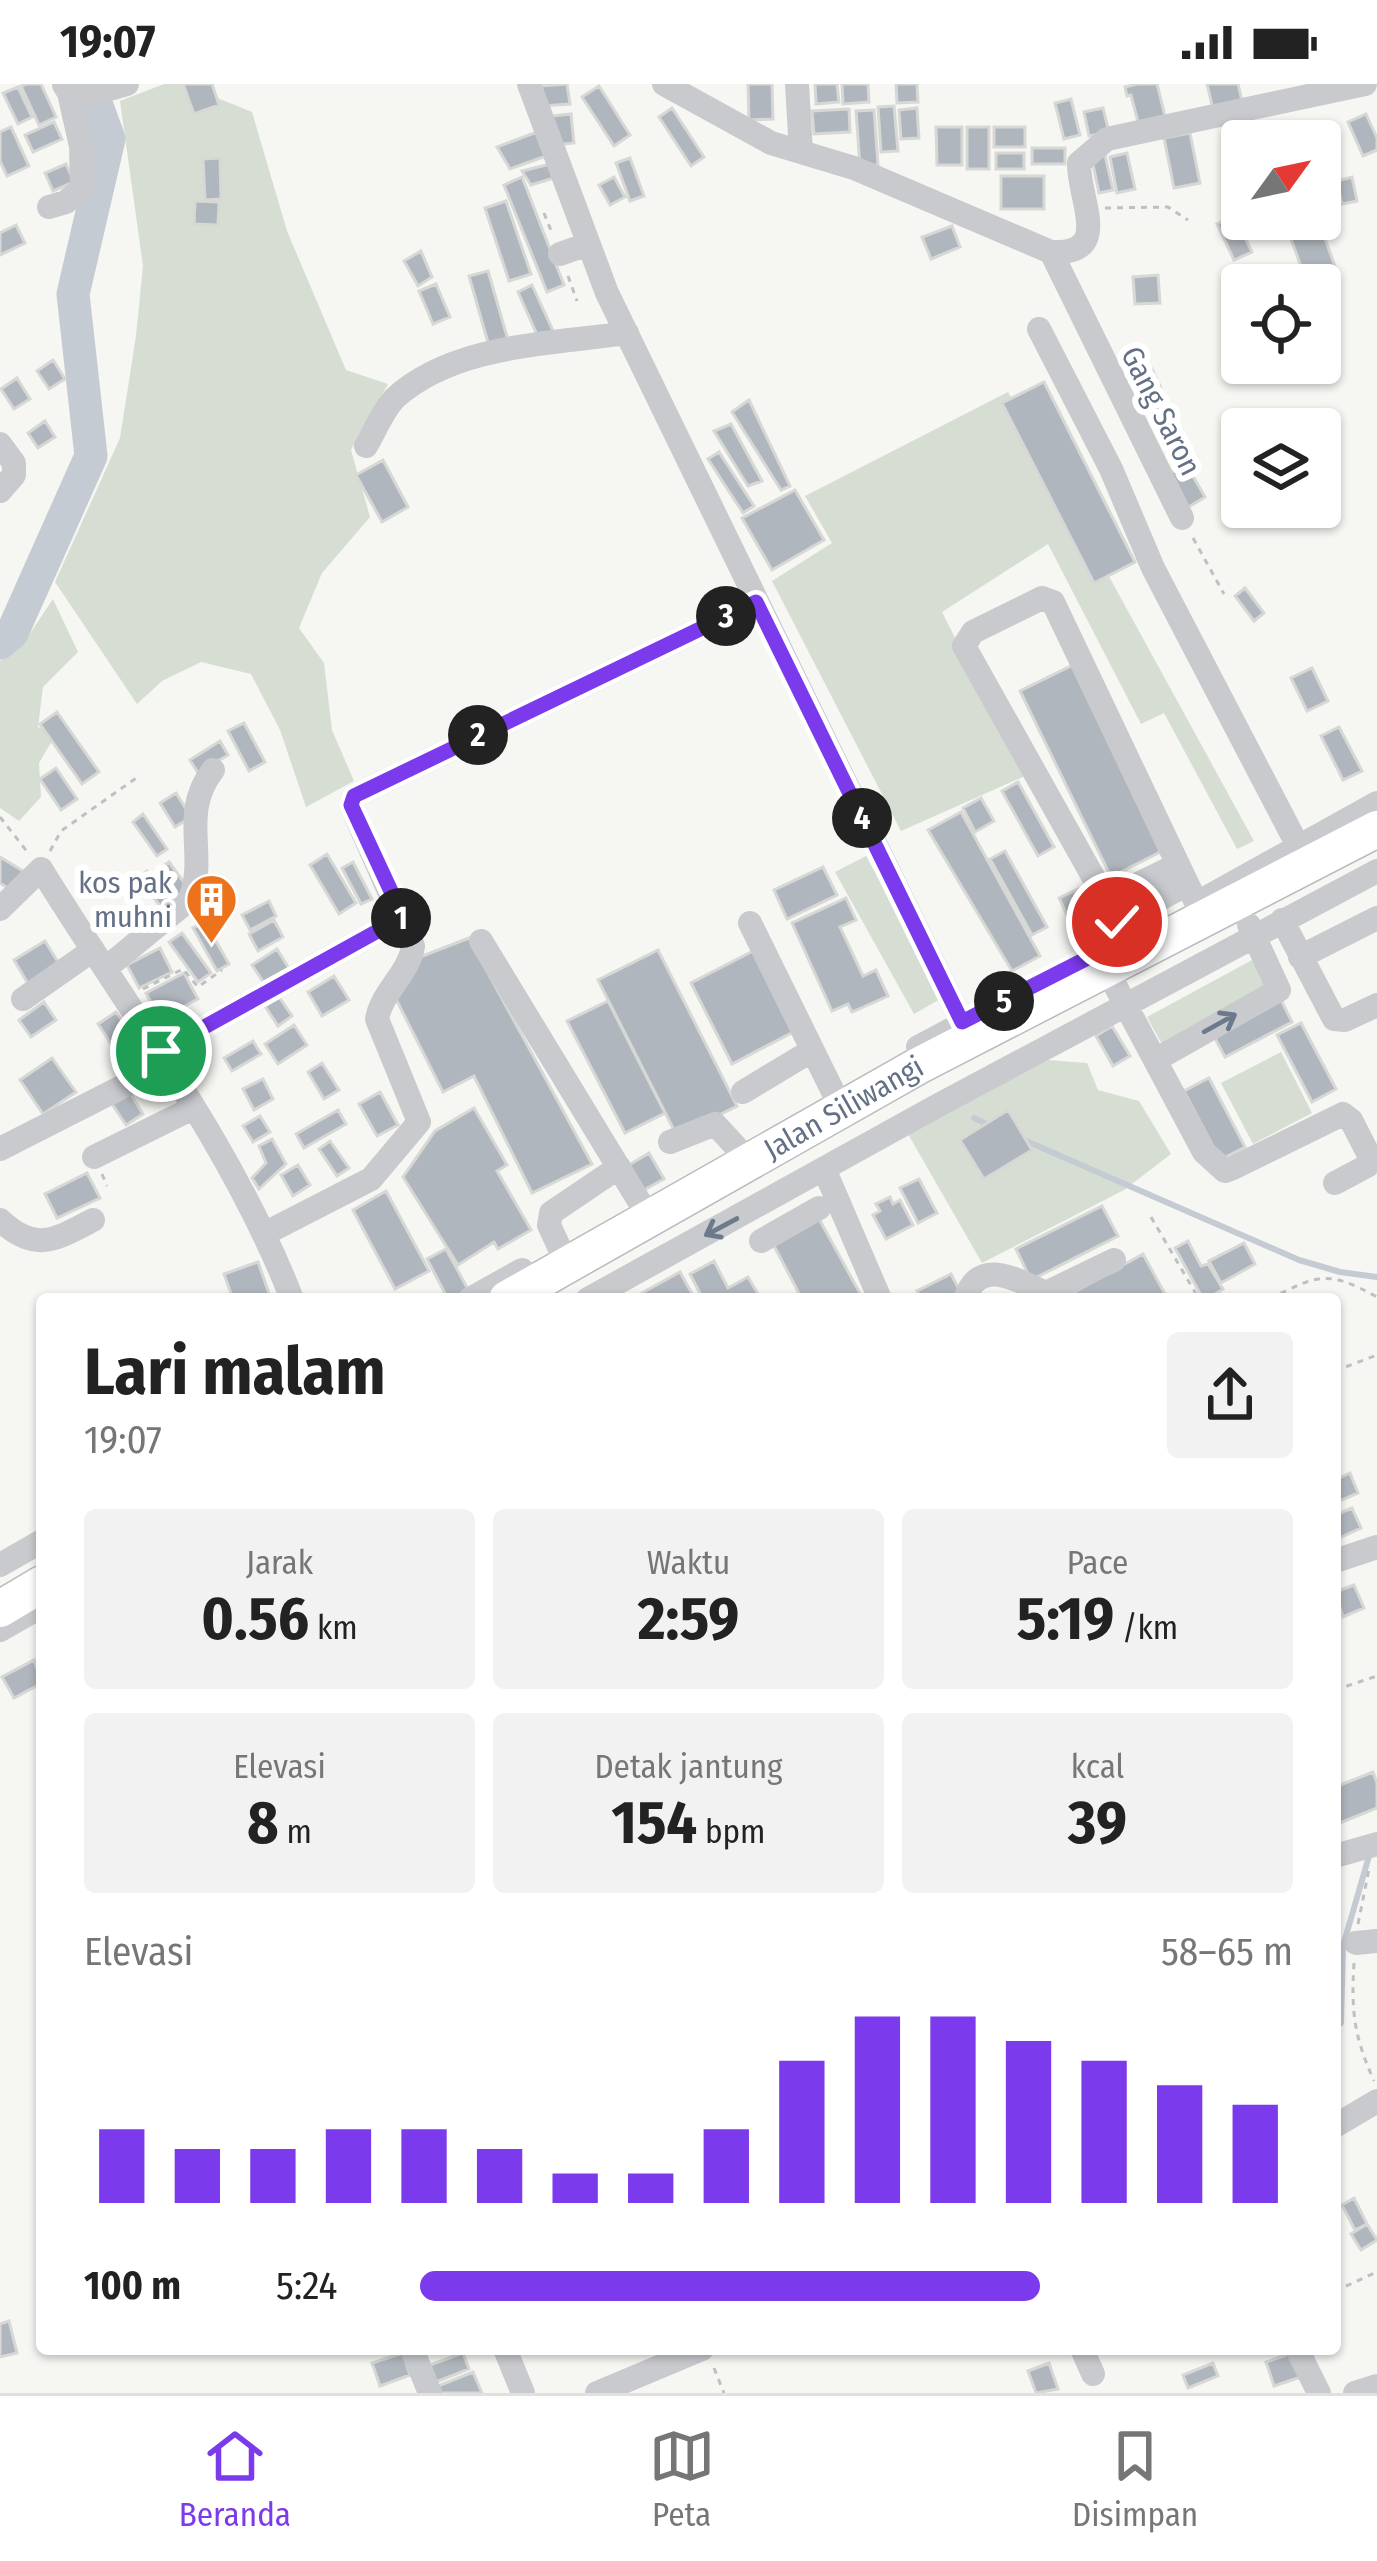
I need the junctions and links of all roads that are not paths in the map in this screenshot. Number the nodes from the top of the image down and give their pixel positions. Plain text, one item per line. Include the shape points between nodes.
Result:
1 (127, 84) edge
2 (530, 84) edge
3 (664, 84) edge
4 (797, 84) edge
5 (1365, 84) edge
6 (75, 90) edge
7 (700, 93) edge
8 (801, 152) junction
9 (49, 207) dead end
10 (588, 244) junction
11 (1052, 252) junction
12 (560, 254) road end
13 (1039, 329) dead end
14 (627, 333) junction
15 (0, 444) edge
16 (366, 446) dead end
17 (0, 491) edge
18 (1182, 518) road end
19 (756, 602) junction
20 (213, 770) dead end
21 (1377, 803) edge
22 (1377, 829) edge
23 (1298, 846) junction
24 (1377, 848) edge
25 (1377, 871) edge
26 (1191, 893) junction
27 (0, 909) edge
28 (403, 917) junction
29 (1377, 919) edge
30 (750, 923) dead end
31 (1260, 924) junction
32 (481, 941) dead end
33 (1119, 952) junction
34 (1300, 957) junction
35 (100, 959) junction
36 (23, 999) dead end
37 (1377, 1005) edge
38 (962, 1022) junction
39 (811, 1051) junction
40 (165, 1057) junction
41 (1157, 1059) junction
42 (743, 1092) dead end
43 (837, 1102) junction
44 (194, 1108) junction
45 (670, 1142) dead end
46 (738, 1149) junction
47 (0, 1150) edge
48 (94, 1157) dead end
49 (619, 1167) junction
50 (825, 1171) junction
51 (1335, 1183) dead end
52 (782, 1194) junction
53 (820, 1208) dead end
54 (645, 1211) junction
55 (0, 1220) edge
56 (93, 1220) dead end
57 (795, 1222) junction
58 (266, 1233) junction
59 (761, 1241) dead end
60 (560, 1249) junction
61 (1114, 1259) dead end
62 (290, 1293) edge
63 (481, 1293) edge
64 (516, 1293) edge
65 (554, 1293) edge
66 (599, 1293) edge
67 (877, 1293) edge
68 (966, 1293) edge
69 (1046, 1293) edge
70 (1046, 1293) edge
71 (36, 1544) edge
72 (1377, 1547) edge
73 (1341, 1559) edge
74 (36, 1563) edge
75 (0, 1564) edge
76 (0, 1583) edge
77 (36, 1588) edge
78 (0, 1609) edge
79 (36, 1609) edge
80 (0, 1630) edge
81 (1377, 2101) edge
82 (1341, 2122) edge
83 (414, 2355) edge
84 (508, 2355) edge
85 (700, 2355) edge
86 (1085, 2355) edge
87 (1300, 2355) edge
88 (1093, 2374) dead end
89 (644, 2385) edge
90 (1377, 2386) edge
91 (430, 2393) edge
92 (524, 2393) edge
93 (597, 2393) edge
94 (1319, 2393) edge
95 (1355, 2393) edge

1 - 6 street
2 - 10 street
3 - 7 street
4 - 8 street
5 - 11 street via 1107,139 1079,163 1090,234 1065,253
6 - 9 street via 82,188
7 - 8 street via 771,143
8 - 11 street
10 - 12 street
10 - 14 street
11 - 18 street, Gang Saron
13 - 23 street
14 - 16 street via 444,369 392,400
14 - 19 street
15 - 17 street via 14,476
19 - 28 street via 354,796 351,805
19 - 38 street
20 - 35 street via 195,803 190,899
21 - 23 street
22 - 26 highway, Jalan Siliwangi
23 - 26 street
24 - 31 highway, Jalan Siliwangi
25 - 31 street
26 - 33 highway, Jalan Siliwangi
26 - 33 street
26 - 33 street via 1053,602 1046,597 973,632 964,646
27 - 35 street via 41,869
28 - 40 street
28 - 58 street via 411,958 377,1019 419,1122 371,1179
29 - 34 street
30 - 39 street
31 - 33 highway, Jalan Siliwangi
31 - 34 street
41 -> 31 street via 1279,990
32 - 49 street
33 - 38 street
33 - 41 street
33 - 43 highway, Jalan Siliwangi via 918,1066
33 - 50 street
33 - 65 highway, Jalan Siliwangi
34 - 37 street via 1334,1019
35 - 36 street
35 - 40 street
38 - 43 street
39 - 42 street
39 - 43 street
40 - 44 street
40 - 47 street
41 - 51 street via 1204,1152 1226,1171 1348,1116 1371,1162
43 - 46 street
43 - 54 highway, Jalan Siliwangi
44 - 48 street
44 - 58 street
45 - 46 street via 715,1124
46 - 54 street
49 - 54 street
49 - 60 street via 551,1213
50 - 52 street
50 - 67 street
52 - 57 street
52 -> 66 street
53 - 57 street
54 - 60 street
54 - 64 highway, Jalan Siliwangi
55 - 56 street via 33,1241
57 - 59 street
58 - 62 street
60 - 63 street
61 - 69 street
68 - 70 street via 980,1277 1002,1273
71 - 75 street
72 - 73 street
74 - 76 highway
77 - 78 highway
79 - 80 street
81 - 82 street
83 - 91 street
84 - 92 street
85 - 89 street
86 - 88 street
87 - 94 street
89 - 93 street
90 - 95 street

